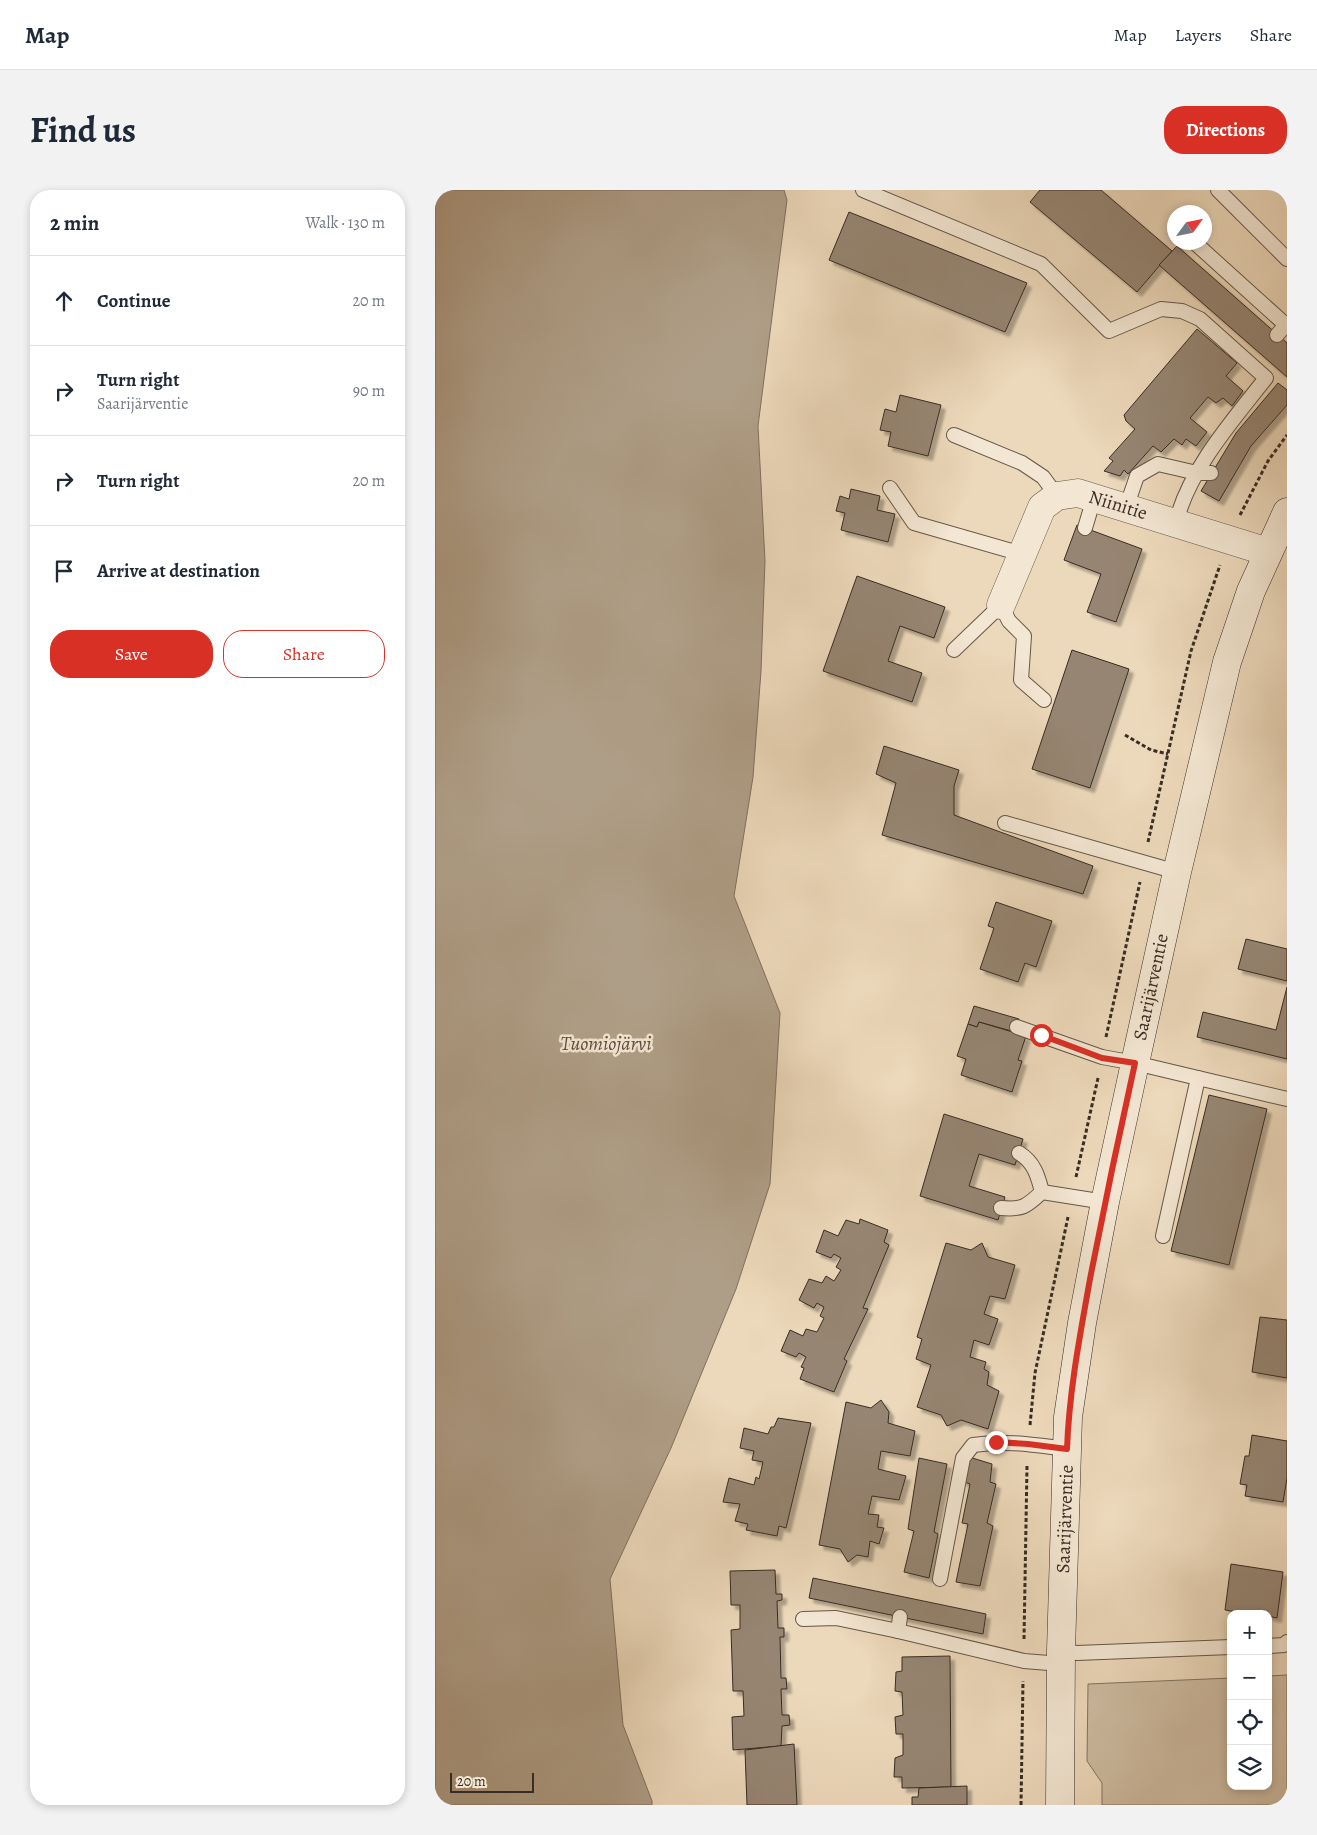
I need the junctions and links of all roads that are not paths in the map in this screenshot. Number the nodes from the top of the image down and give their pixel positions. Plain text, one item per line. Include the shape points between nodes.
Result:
1 (863, 190) edge
2 (1218, 190) edge
3 (1201, 250) edge
4 (1287, 259) edge
5 (1283, 328) edge
6 (954, 435) dead end
7 (1204, 473) junction
8 (890, 488) dead end
9 (1057, 496) junction
10 (1094, 498) junction
11 (1126, 508) junction
12 (1287, 512) edge
13 (1176, 523) junction
14 (1085, 528) dead end
15 (1268, 552) junction
16 (1022, 554) junction
17 (1001, 605) junction
18 (955, 650) dead end
19 (1044, 700) dead end
20 (1005, 822) dead end
21 (1177, 872) junction
22 (1017, 1027) dead end
23 (1135, 1063) junction
24 (1198, 1078) junction
25 (1287, 1099) edge
26 (1019, 1153) dead end
27 (1042, 1192) junction
28 (1105, 1202) junction
29 (1001, 1208) dead end
30 (1163, 1236) dead end
31 (1067, 1449) junction
32 (940, 1579) dead end
33 (900, 1616) dead end
34 (803, 1619) dead end
35 (898, 1631) junction
36 (1287, 1642) edge
37 (1272, 1646) edge
38 (1227, 1647) edge
39 (1061, 1657) junction
40 (1060, 1805) edge

1 - 7 lane via 1041,264 1109,331 1161,309 1182,311 1200,319 1266,378 1227,427
2 - 4 lane
3 - 5 lane
6 - 9 lane via 1022,463 1043,477
7 - 11 lane via 1158,464 1137,476
7 - 13 lane via 1189,486
8 - 16 lane via 914,523
9 - 10 main road, Niinitie via 1078,493
9 - 16 main road via 1042,507
10 - 11 main road, Niinitie
10 - 14 lane
11 - 13 main road, Niinitie
12 - 15 main road, Saarijärventie
13 - 15 main road, Niinitie
15 - 21 main road, Saarijärventie via 1227,662
16 - 17 main road
17 - 18 lane
17 - 19 lane via 1009,621 1024,636 1021,680
20 - 21 lane
21 - 23 main road, Saarijärventie
22 - 23 lane via 1102,1058
23 - 24 lane
23 - 28 main road, Saarijärventie
24 - 25 lane
24 - 30 lane
26 - 27 lane via 1028,1159 1038,1175
27 - 28 lane
27 - 29 lane via 1030,1204 1017,1210
28 - 31 main road, Saarijärventie via 1082,1323 1068,1417
31 - 32 lane via 996,1442 973,1445 963,1458
31 - 39 main road, Saarijärventie
33 - 35 lane
34 - 35 lane via 836,1618
35 - 39 lane via 1023,1661
36 - 37 lane
38 - 39 lane via 1077,1652
39 - 40 main road, Saarijärventie

